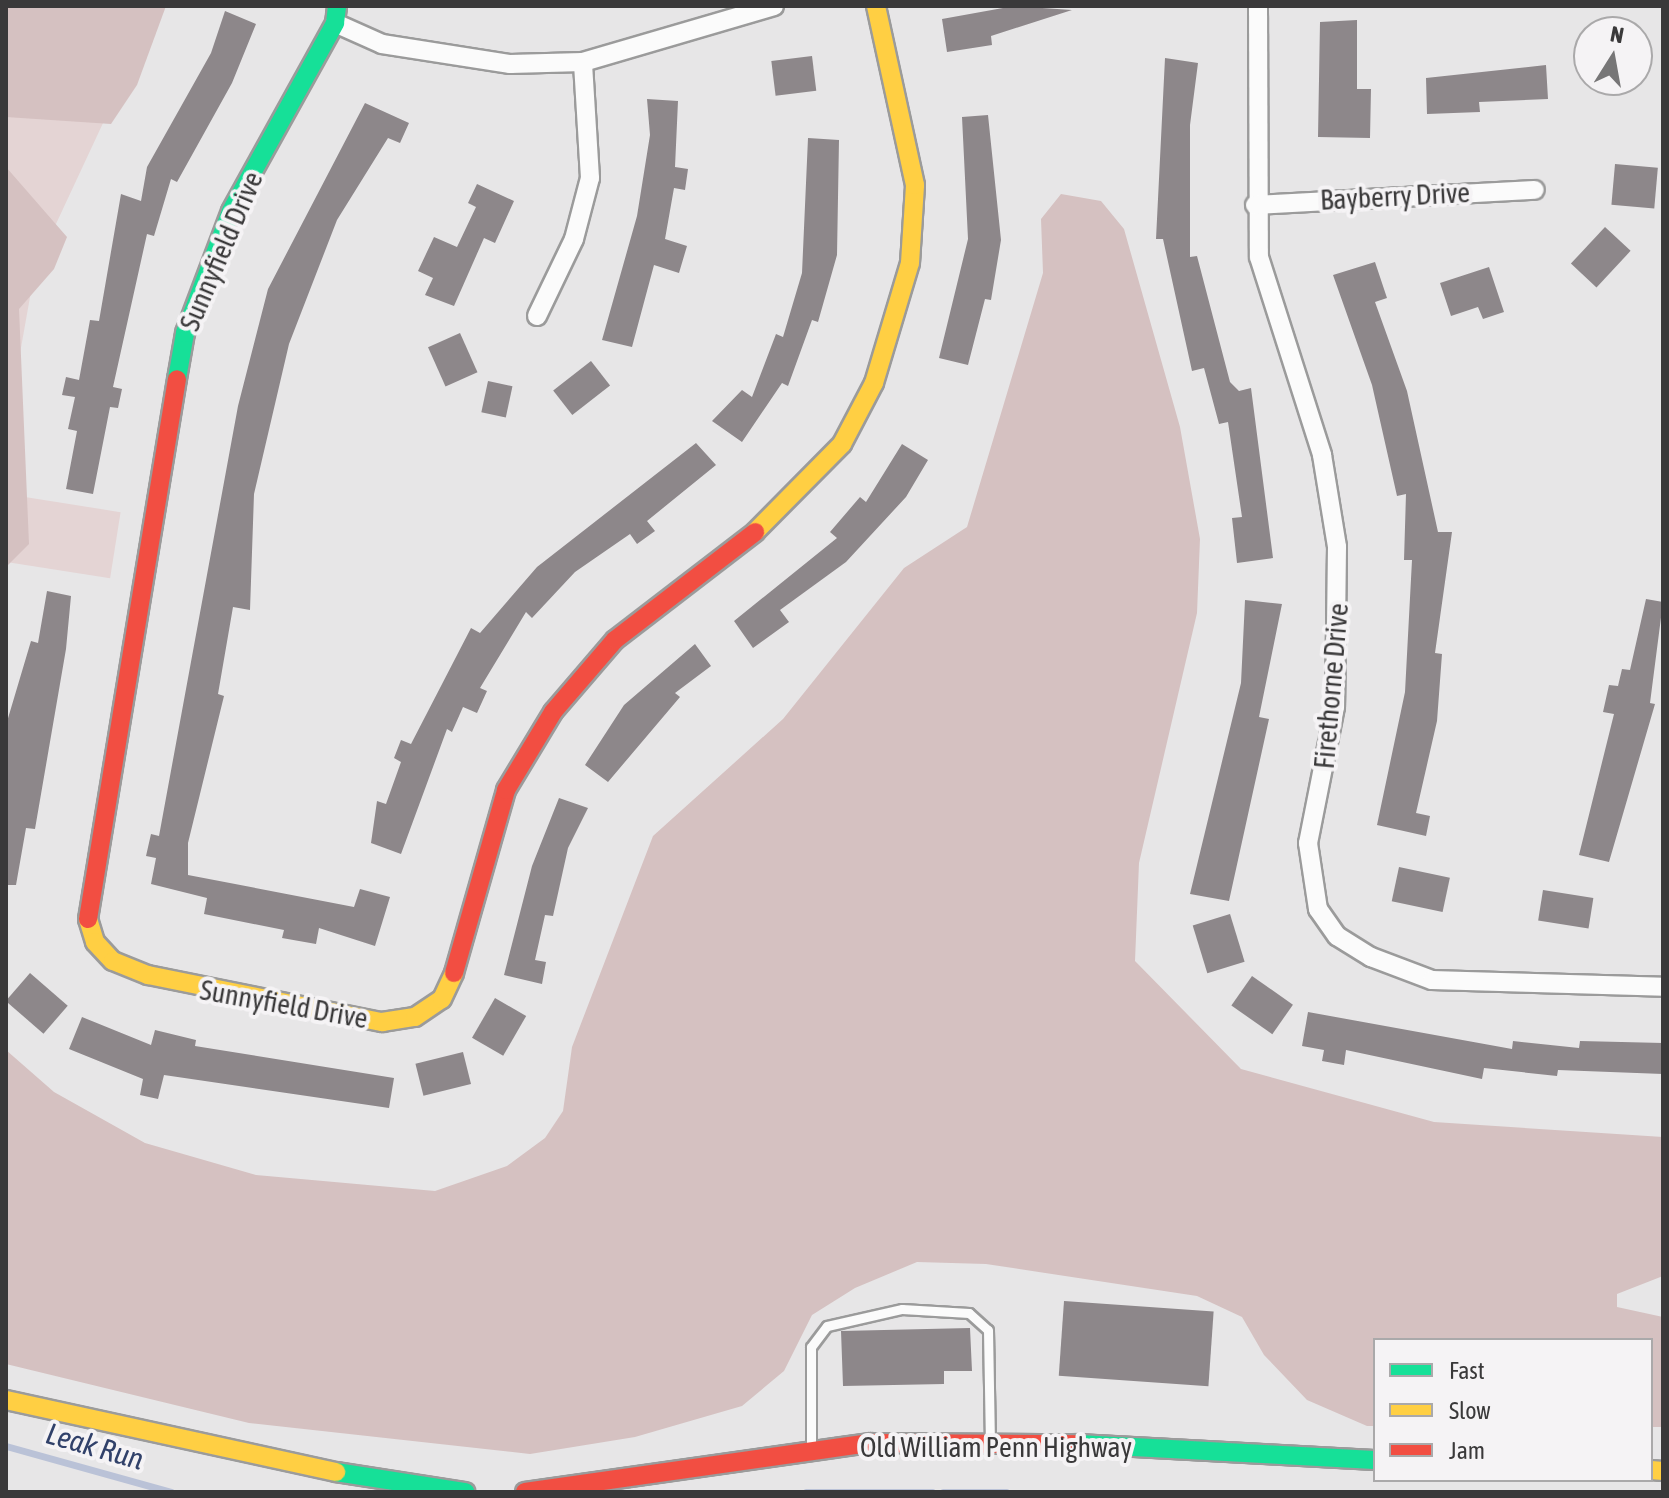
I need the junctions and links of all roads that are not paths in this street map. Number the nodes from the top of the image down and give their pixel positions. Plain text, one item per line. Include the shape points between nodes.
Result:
1 (774, 6) edge
2 (876, 6) edge
3 (1258, 6) edge
4 (336, 14) edge
5 (583, 62) junction
6 (1535, 190) dead end
7 (1255, 205) junction
8 (537, 316) dead end
9 (1662, 983) edge
10 (6, 1400) edge
11 (990, 1441) junction
12 (811, 1449) junction
13 (1373, 1460) edge
14 (465, 1492) edge
15 (525, 1492) edge

1 - 5 street
2 - 4 street, Sunnyfield Drive via 915,185 910,263 874,383 842,444 784,510 615,640 553,712 506,790 460,962 442,999 415,1017 382,1022 148,975 113,961 95,942 86,912 185,333 231,211
3 - 7 street, Firethorne Drive
4 - 5 street via 382,44 464,62
5 - 8 street via 590,178 574,239
6 - 7 street, Bayberry Drive
7 - 9 street, Firethorne Drive via 1259,257 1322,455 1337,547 1342,619 1335,707 1308,843 1318,909 1337,936 1371,957 1432,980
10 - 14 street via 295,1465
11 - 12 street, Old William Penn Highway
11 - 12 lane via 988,1330 969,1313 902,1309 827,1326 811,1347
11 - 13 street, Old William Penn Highway
12 - 15 street, Old William Penn Highway

